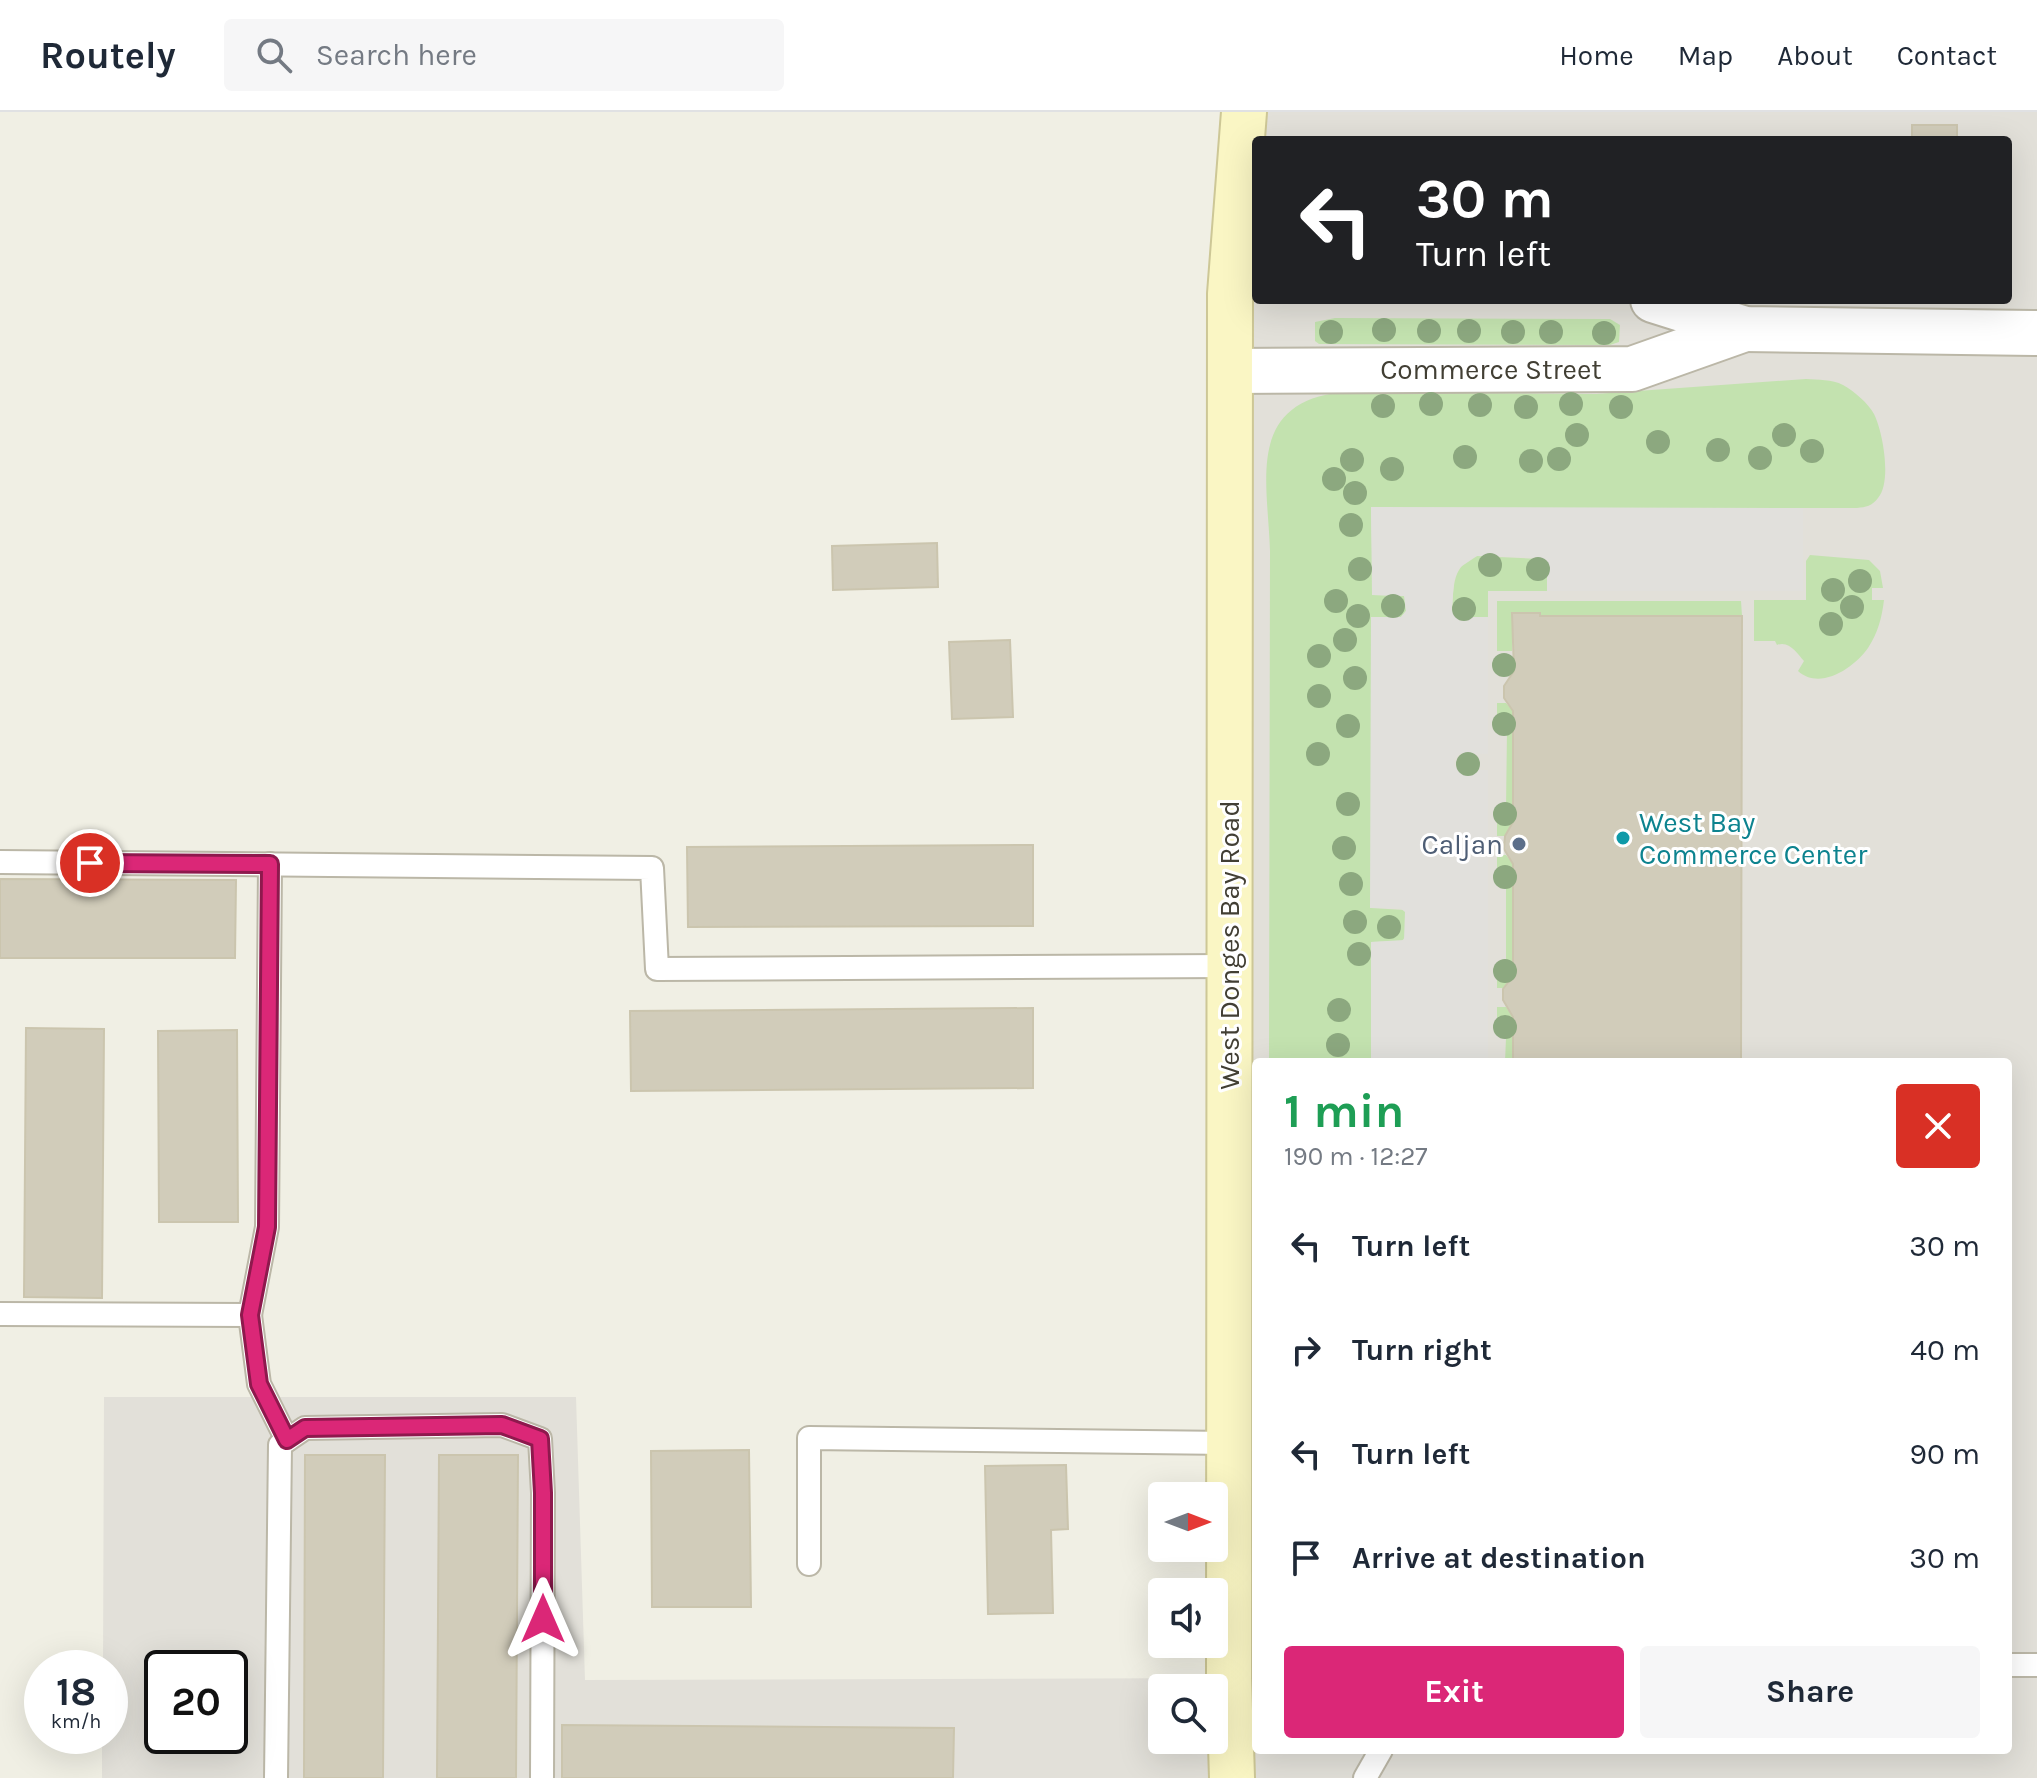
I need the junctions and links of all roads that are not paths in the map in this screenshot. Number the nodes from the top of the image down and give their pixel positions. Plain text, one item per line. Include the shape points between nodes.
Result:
1 (1244, 112) edge
2 (1243, 294) edge
3 (1666, 304) edge
4 (1745, 329) junction
5 (2037, 333) edge
6 (1230, 371) junction
7 (0, 862) edge
8 (270, 864) junction
9 (1229, 966) junction
10 (0, 1314) edge
11 (250, 1315) junction
12 (287, 1440) junction
13 (1229, 1443) junction
14 (809, 1564) dead end
15 (2012, 1665) edge
16 (2037, 1665) edge
17 (1379, 1754) edge
18 (276, 1778) edge
19 (542, 1778) edge
20 (1232, 1778) edge
21 (1365, 1778) edge

1 - 2 street, West Donges Bay Road
2 - 6 street, West Donges Bay Road
3 - 4 street, Commerce Street
4 - 5 street, Commerce Street
4 - 6 street, Commerce Street via 1632,369
6 - 9 street, West Donges Bay Road
7 - 8 lane
8 - 9 lane via 652,868 657,969
8 - 11 lane via 267,1227
9 - 13 street, West Donges Bay Road
10 - 11 lane
11 - 12 lane via 259,1384
12 - 18 lane via 280,1445
12 - 19 lane via 305,1428 502,1425 540,1439
13 - 14 lane via 809,1438
13 - 20 street, West Donges Bay Road
15 - 16 lane
17 - 21 lane

